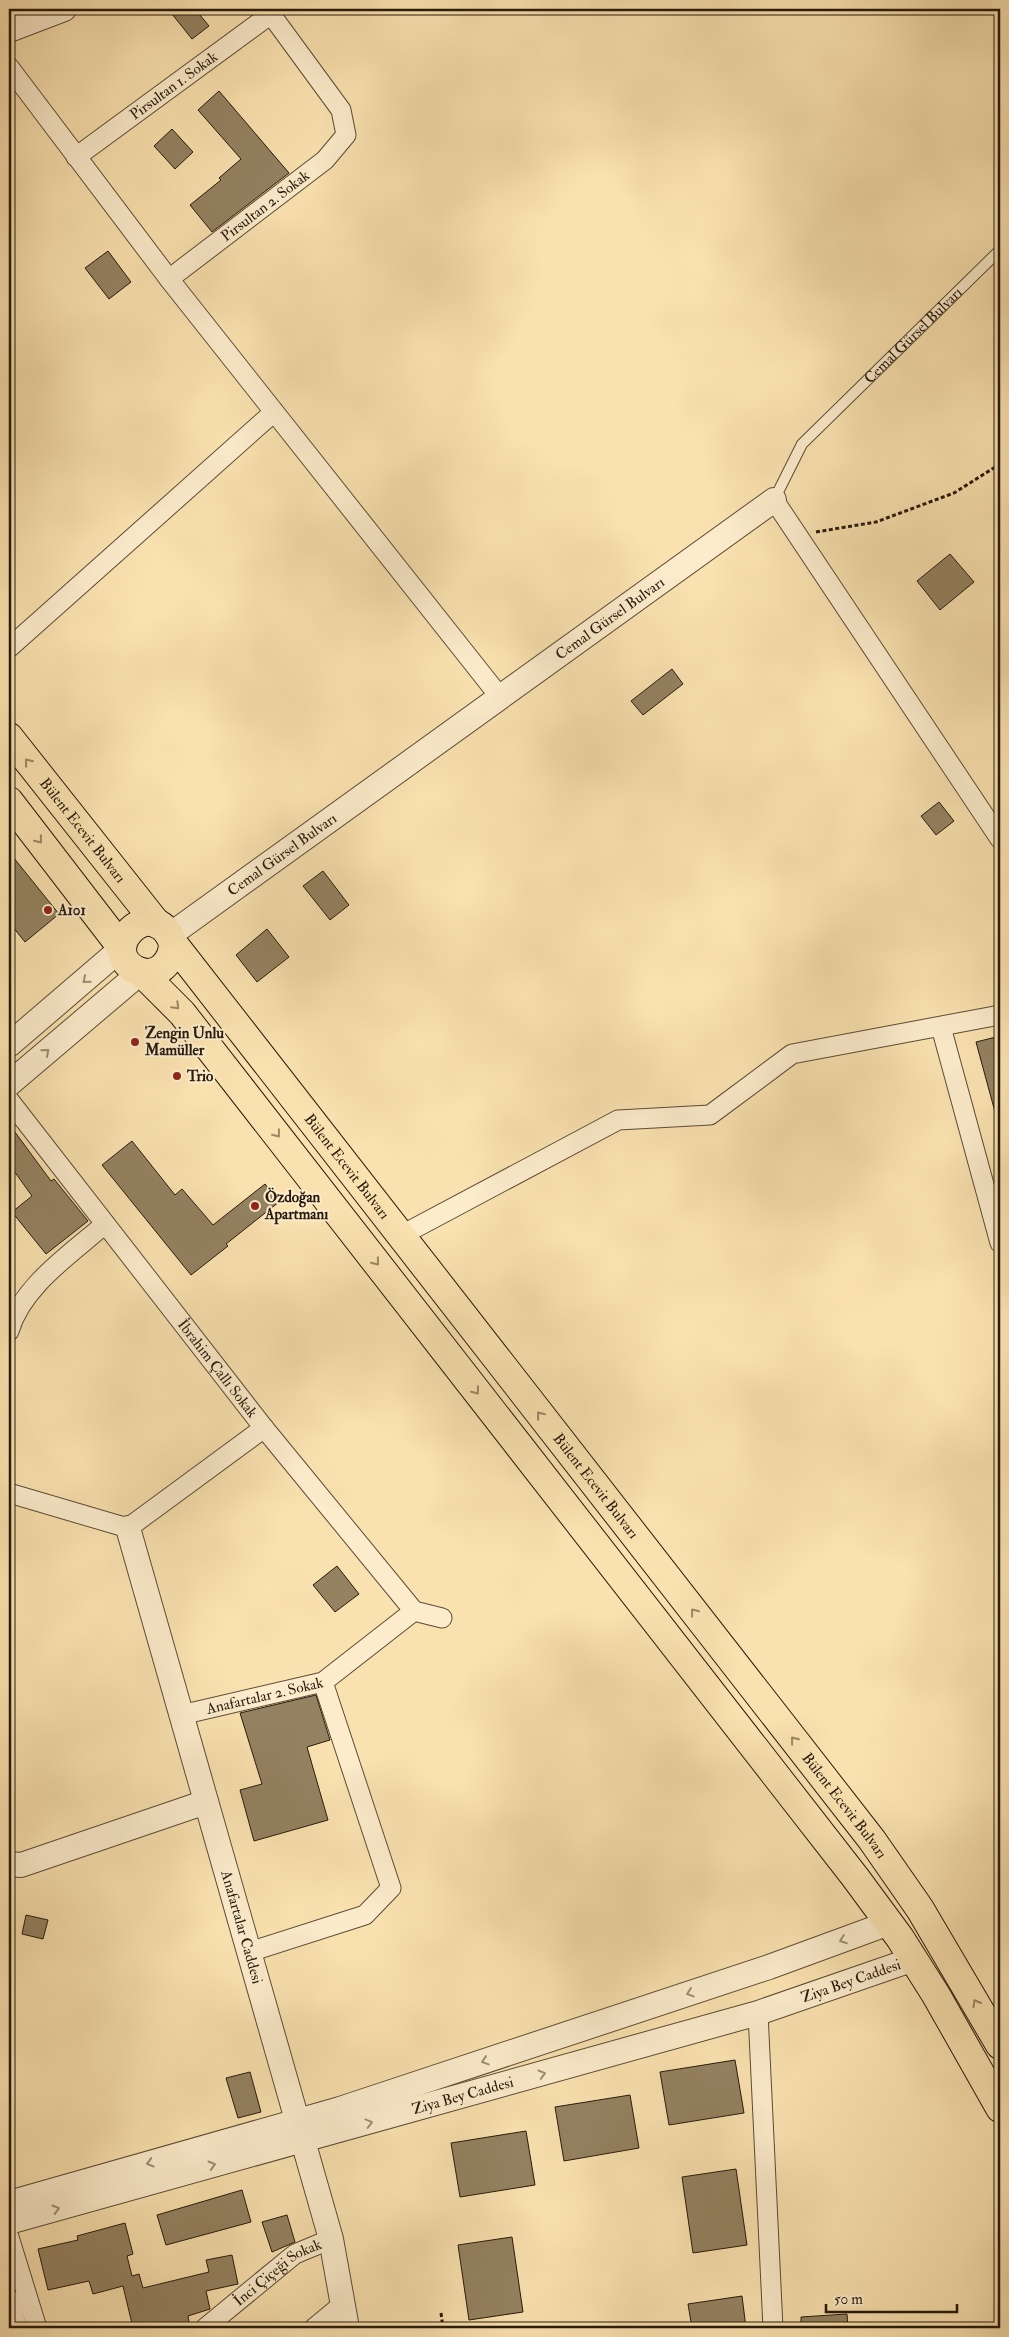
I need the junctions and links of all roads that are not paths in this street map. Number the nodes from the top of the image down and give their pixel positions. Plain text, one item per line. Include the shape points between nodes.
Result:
1 (64, 9) edge
2 (269, 11) edge
3 (9, 30) edge
4 (9, 67) edge
5 (76, 157) junction
6 (1000, 250) edge
7 (169, 279) junction
8 (274, 412) junction
9 (774, 500) junction
10 (9, 648) edge
11 (500, 697) junction
12 (9, 738) edge
13 (9, 801) edge
14 (1000, 839) edge
15 (167, 934) junction
16 (122, 948) junction
17 (142, 972) junction
18 (1000, 1015) edge
19 (942, 1027) junction
20 (9, 1045) edge
21 (9, 1084) edge
22 (9, 1100) edge
23 (105, 1224) junction
24 (400, 1236) junction
25 (1000, 1243) edge
26 (9, 1332) edge
27 (264, 1428) junction
28 (9, 1493) edge
29 (128, 1528) junction
30 (414, 1611) junction
31 (442, 1618) dead end
32 (323, 1682) junction
33 (181, 1715) junction
34 (206, 1802) junction
35 (9, 1864) edge
36 (889, 1923) junction
37 (249, 1952) junction
38 (914, 1960) junction
39 (758, 2013) junction
40 (1000, 2045) edge
41 (1000, 2108) edge
42 (300, 2130) junction
43 (9, 2202) edge
44 (9, 2222) edge
45 (9, 2237) edge
46 (331, 2239) junction
47 (9, 2299) edge
48 (343, 2304) junction
49 (17, 2328) edge
50 (37, 2328) edge
51 (205, 2328) edge
52 (314, 2328) edge
53 (347, 2328) edge
54 (772, 2328) edge

1 - 3 street
2 - 5 street, Pirsultan 1. Sokak
2 - 7 street, Pirsultan 2. Sokak via 341,110 346,135 325,160
4 - 5 street
5 - 7 street
6 - 9 lane, Cemal Gürsel Bulvarı via 802,444
7 - 8 street
8 - 10 street
8 - 11 street
9 - 11 street, Cemal Gürsel Bulvarı
9 - 14 street
11 - 15 street, Cemal Gürsel Bulvarı
15 -> 12 main road, Bülent Ecevit Bulvarı
13 -> 16 main road
15 - 16 main road via 149,922 133,926
15 - 17 main road via 170,959 165,966 150,973
15 - 24 main road, Bülent Ecevit Bulvarı
16 - 17 main road via 128,963
16 -> 20 street
21 -> 17 street
17 -> 36 main road via 188,1020
18 - 19 street
19 - 24 street via 792,1054 710,1115 618,1120
19 - 25 street
22 - 23 street, İbrahim Çallı Sokak
23 - 26 street via 34,1288 11,1323
23 - 27 street, İbrahim Çallı Sokak
40 -> 24 main road, Bülent Ecevit Bulvarı via 920,1909 872,1840
27 - 29 street
27 - 30 street, İbrahim Çallı Sokak
28 - 29 street
29 - 33 street, Anafartalar Caddesi
30 - 31 street
30 - 32 street, Anafartalar 2. Sokak
32 - 33 street, Anafartalar 2. Sokak
32 - 37 street via 391,1888 365,1915
33 - 34 street, Anafartalar Caddesi
34 - 35 street via 21,1865
34 - 37 street, Anafartalar Caddesi
36 - 38 main road
36 -> 42 street, Ziya Bey Caddesi via 760,1970 340,2109
37 - 42 street, Anafartalar Caddesi
38 - 39 street, Ziya Bey Caddesi
38 - 41 main road
42 -> 39 street, Ziya Bey Caddesi via 470,2095
39 - 54 street
42 -> 43 street, Ziya Bey Caddesi
44 -> 42 street, Ziya Bey Caddesi
42 - 46 street, Anafartalar Caddesi
45 - 50 street
46 - 48 street, Anafartalar Caddesi
46 - 51 street, İnci Çiçeği Sokak via 294,2254
47 - 49 street
48 - 52 street
48 - 53 street, Anafartalar Caddesi

